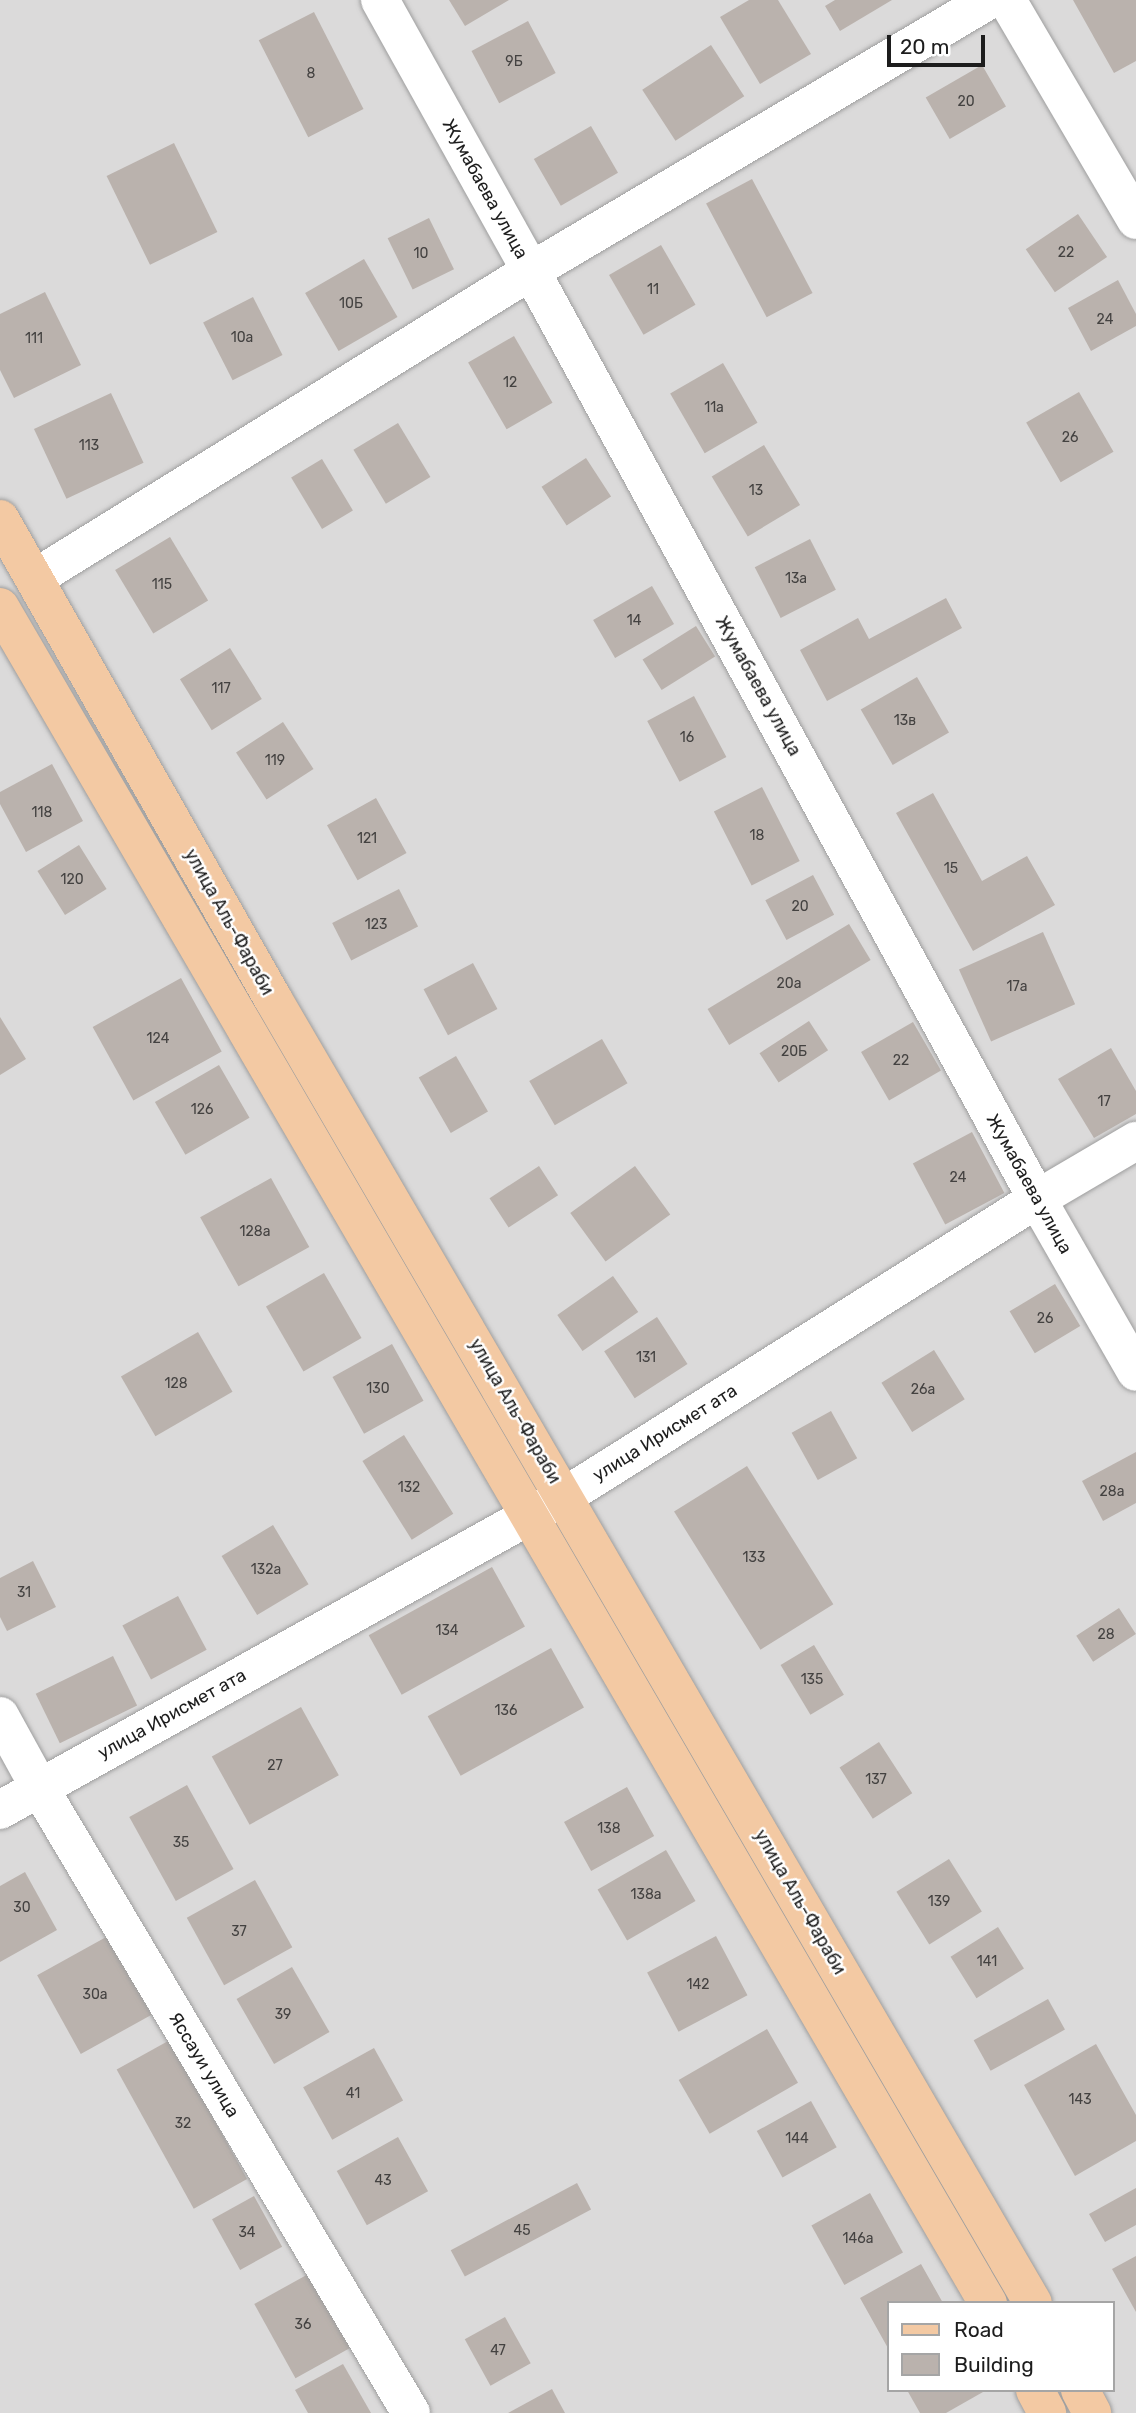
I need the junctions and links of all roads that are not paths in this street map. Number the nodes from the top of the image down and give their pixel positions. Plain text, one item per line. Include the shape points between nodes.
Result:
1 (380, 0) edge
2 (989, 0) edge
3 (1007, 0) edge
4 (1136, 219) edge
5 (531, 271) junction
6 (0, 519) edge
7 (35, 578) junction
8 (0, 607) edge
9 (1136, 1141) edge
10 (1037, 1199) junction
11 (1136, 1372) edge
12 (565, 1496) junction
13 (531, 1515) junction
14 (0, 1716) edge
15 (39, 1787) junction
16 (0, 1810) edge
17 (987, 2301) edge
18 (1032, 2301) edge
19 (1036, 2392) edge
20 (1081, 2392) edge
21 (411, 2413) edge
22 (1047, 2413) edge
23 (1092, 2413) edge

1 - 5 street, Жумабаева улица
2 - 5 street
3 - 4 street
5 - 7 street
5 - 10 street, Жумабаева улица
6 - 7 main road, улица Аль-Фараби
7 - 12 main road, улица Аль-Фараби via 273,999
8 - 13 main road
9 - 10 street, улица Ирисмет ата
10 - 11 street, Жумабаева улица
10 - 12 street, улица Ирисмет ата
12 - 13 street, улица Ирисмет ата
12 - 18 main road, улица Аль-Фараби
13 - 15 street, улица Ирисмет ата
13 - 17 main road
14 - 15 street, Яссауи улица
15 - 16 street, улица Ирисмет ата
15 - 21 street, Яссауи улица
19 - 22 main road
20 - 23 main road

